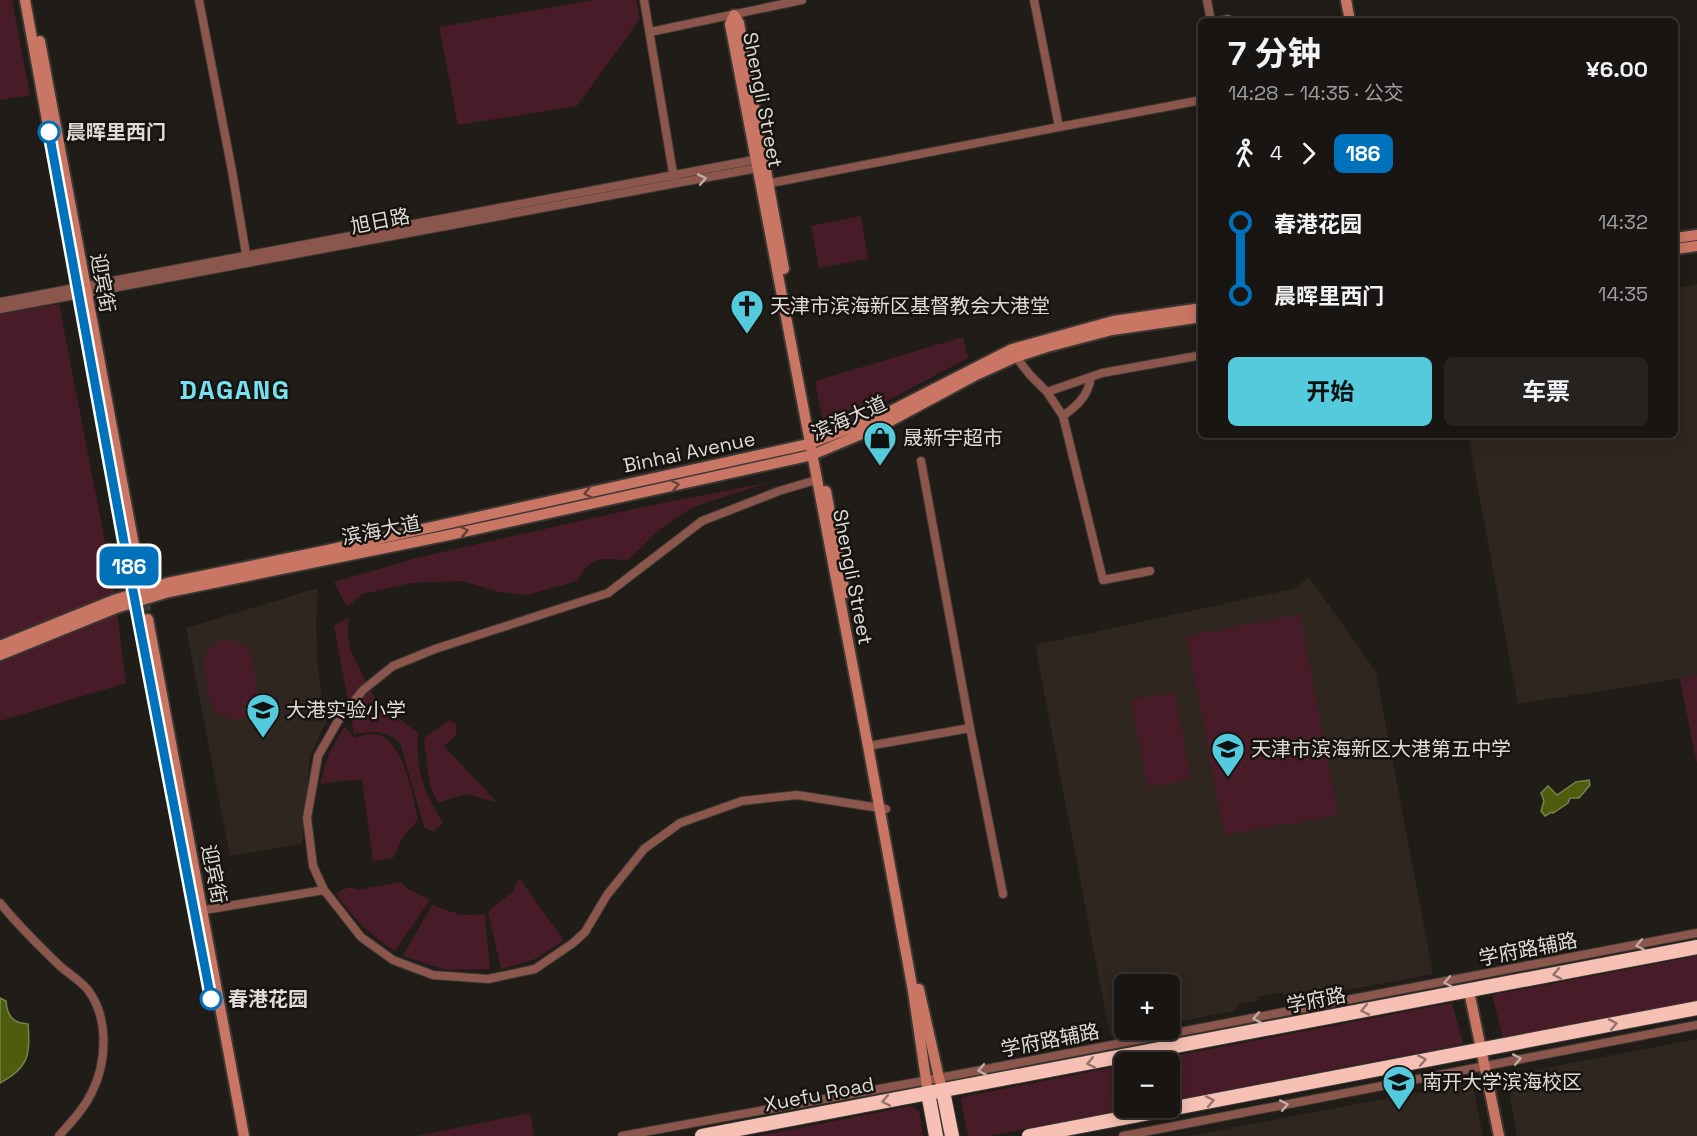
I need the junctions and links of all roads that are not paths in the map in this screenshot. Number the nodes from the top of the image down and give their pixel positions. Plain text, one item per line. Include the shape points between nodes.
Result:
1 (25, 0) edge
2 (32, 0) edge
3 (200, 0) edge
4 (644, 0) edge
5 (802, 0) edge
6 (1034, 0) edge
7 (1207, 0) edge
8 (1346, 0) edge
9 (734, 15) junction
10 (1210, 18) edge
11 (1349, 18) edge
12 (650, 32) junction
13 (1198, 101) edge
14 (1059, 127) junction
15 (760, 163) junction
16 (674, 180) junction
17 (765, 185) junction
18 (1697, 234) edge
19 (1678, 238) edge
20 (1697, 246) edge
21 (1678, 249) edge
22 (247, 259) junction
23 (83, 290) junction
24 (0, 302) edge
25 (0, 309) edge
26 (1198, 309) edge
27 (1198, 318) edge
28 (1198, 355) edge
29 (1016, 357) junction
30 (1091, 377) junction
31 (1047, 392) junction
32 (1064, 416) junction
33 (814, 448) junction
34 (921, 461) dead end
35 (816, 480) junction
36 (1150, 571) dead end
37 (134, 573) tunnel mouth
38 (168, 587) junction
39 (115, 604) junction
40 (143, 620) tunnel mouth
41 (0, 646) edge
42 (0, 655) edge
43 (970, 728) junction
44 (871, 746) junction
45 (882, 809) junction
46 (324, 890) junction
47 (1003, 894) dead end
48 (0, 903) edge
49 (198, 911) junction
50 (1697, 933) edge
51 (1697, 947) edge
52 (1469, 991) junction
53 (1697, 1008) edge
54 (1697, 1025) edge
55 (1481, 1049) junction
56 (1484, 1065) junction
57 (941, 1085) junction
58 (927, 1087) junction
59 (1162, 1132) edge
60 (59, 1136) edge
61 (237, 1136) edge
62 (244, 1136) edge
63 (622, 1136) edge
64 (702, 1136) edge
65 (936, 1136) edge
66 (952, 1136) edge
67 (1029, 1136) edge
68 (1124, 1136) edge
69 (1499, 1136) edge

1 - 23 main road
2 - 23 main road, 迎宾街
3 - 22 street
4 - 12 street
5 - 9 street
6 - 14 street
7 - 10 street
8 - 11 main road
9 - 12 street
9 - 15 main road, Shengli Street via 739,23
12 - 16 street
13 - 14 street
14 - 17 street
15 - 16 street, 旭日路
15 - 17 main road, Shengli Street
16 - 22 street, 旭日路
17 - 33 main road, Shengli Street
18 - 19 main road
20 - 21 main road
22 - 23 street, 旭日路
23 - 24 street, 旭日路
23 - 25 street, 旭日路
23 - 37 main road, 迎宾街
26 - 33 main road, Binhai Avenue via 1113,321 1012,349
27 - 29 main road, 滨海大道 via 1112,330
28 - 30 street
29 - 31 street
29 - 33 main road, 滨海大道 via 883,425
30 - 31 street
30 - 32 street via 1082,400
31 - 32 street
32 - 36 street via 1103,580
33 - 35 main road, Shengli Street
33 -> 38 main road, Binhai Avenue
38 -> 33 main road, 滨海大道 via 454,534
33 - 44 main road, Shengli Street
34 - 43 street
35 - 44 main road, Shengli Street
35 - 46 street via 702,521 608,593 435,649 393,666 363,690 338,721 318,756 307,818 313,866
38 - 39 main road, bridge
39 - 41 main road
39 - 42 main road
40 - 49 main road, 迎宾街
43 - 44 street
43 - 47 street
44 - 45 main road, Shengli Street
45 - 46 street via 797,795 742,801 680,823 644,849 607,895 585,932 535,969 488,979 433,975 393,960 361,937
45 - 57 main road, Shengli Street
45 - 58 main road, Shengli Street
46 - 49 street
48 - 60 street via 22,930 88,991 102,1022 102,1049 93,1091
49 - 61 main road
49 - 62 main road, 迎宾街
50 -> 57 street, 学府路辅路
51 -> 52 highway, 学府路
52 - 55 main road
52 -> 57 highway, 学府路
55 -> 53 highway
56 -> 54 street
55 - 56 main road
67 -> 55 highway
59 -> 56 street
56 - 69 main road
57 - 58 highway, Xuefu Road
57 - 66 highway
58 - 63 street
58 -> 64 highway, Xuefu Road
58 - 65 highway
59 - 68 street

